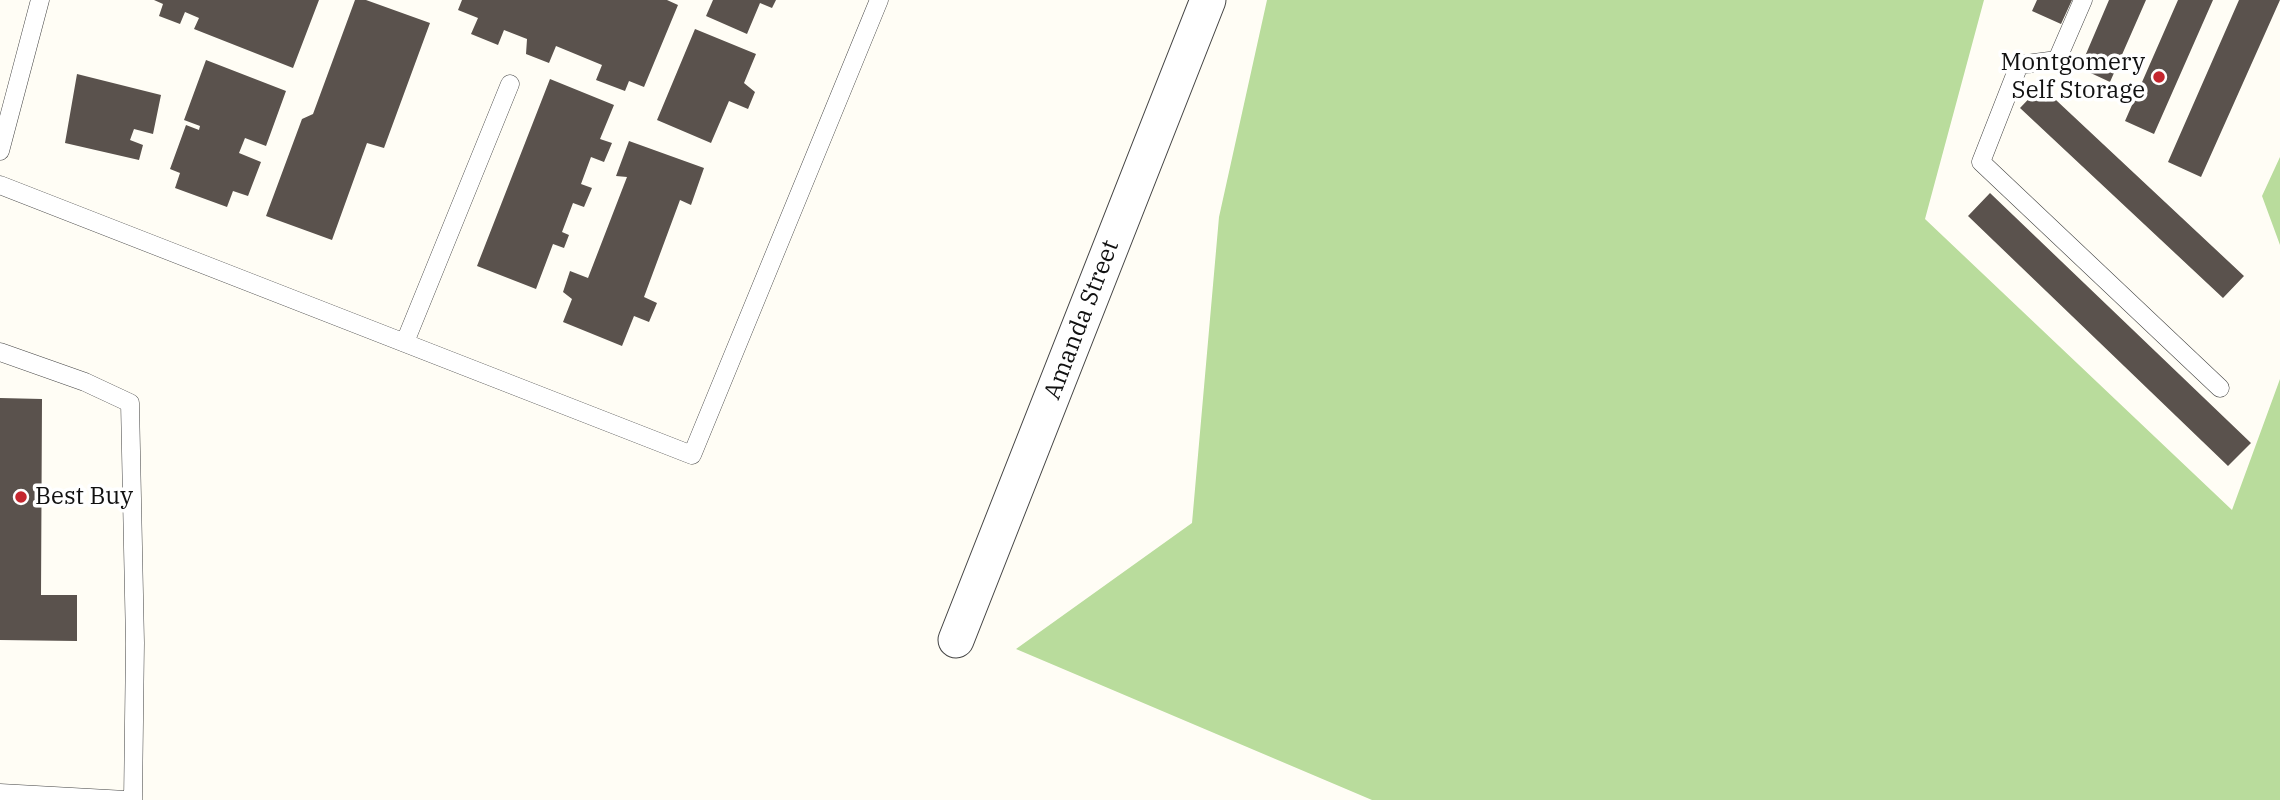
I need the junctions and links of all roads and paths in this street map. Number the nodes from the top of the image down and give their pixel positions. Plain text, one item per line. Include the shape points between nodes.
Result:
1 (40, 0) edge
2 (879, 0) edge
3 (1208, 0) edge
4 (2083, 0) edge
5 (510, 84) dead end
6 (0, 151) edge
7 (0, 185) edge
8 (405, 342) junction
9 (0, 352) edge
10 (2220, 387) dead end
11 (956, 640) dead end
12 (0, 793) edge
13 (126, 800) edge
14 (133, 800) edge

1 - 6 lane
2 - 8 lane via 692,455
3 - 11 street, Amanda Street
4 - 10 lane via 2057,60 2020,65 1981,162
5 - 8 lane
7 - 8 lane
9 - 14 lane via 130,403
12 - 13 lane

